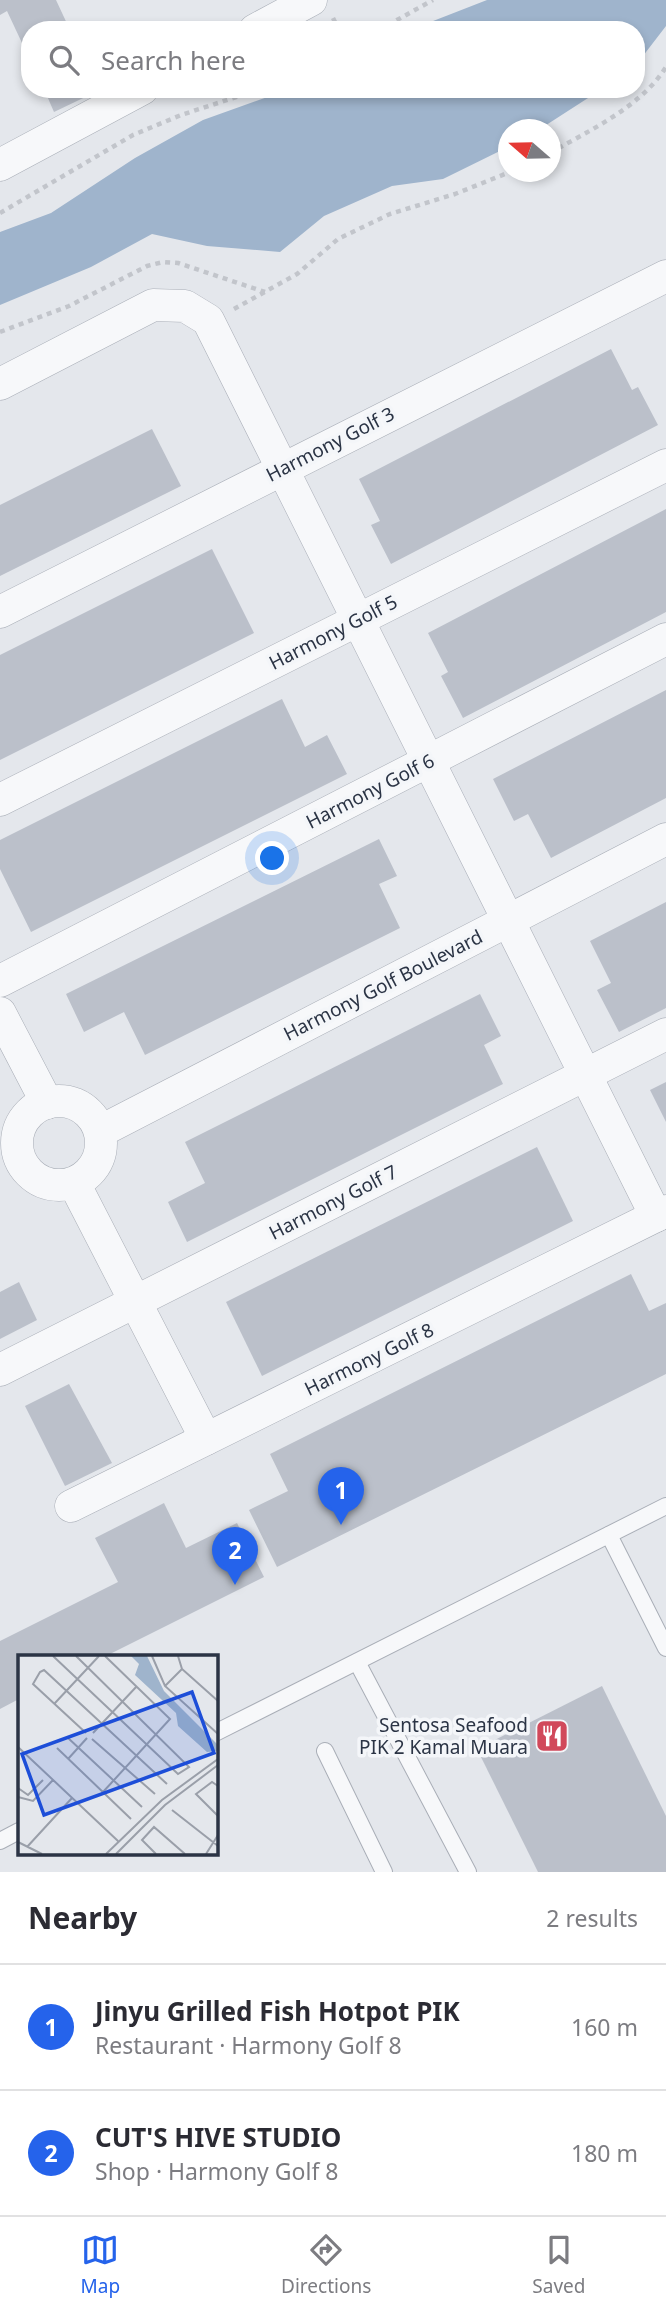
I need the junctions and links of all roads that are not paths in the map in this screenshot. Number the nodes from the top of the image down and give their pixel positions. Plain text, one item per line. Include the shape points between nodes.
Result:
1 (311, 0) edge
2 (272, 21) edge
3 (125, 98) edge
4 (0, 165) edge
5 (663, 276) edge
6 (0, 384) edge
7 (666, 465) edge
8 (282, 468) junction
9 (0, 612) edge
10 (358, 620) junction
11 (666, 639) edge
12 (428, 761) junction
13 (0, 800) edge
14 (666, 839) edge
15 (508, 920) junction
16 (0, 981) edge
17 (0, 1013) edge
18 (666, 1034) edge
19 (586, 1075) junction
20 (47, 1103) junction
21 (101, 1131) junction
22 (13, 1177) edge
23 (74, 1184) junction
24 (661, 1213) edge
25 (135, 1302) junction
26 (0, 1370) edge
27 (206, 1439) junction
28 (71, 1506) dead end
29 (666, 1506) edge
30 (609, 1535) junction
31 (666, 1648) edge
32 (358, 1662) junction
33 (217, 1732) edge
34 (325, 1751) dead end
35 (18, 1832) edge
36 (0, 1841) edge
37 (384, 1872) edge
38 (468, 1872) edge

1 - 2 street
3 - 4 street
5 - 8 street, Harmony Golf 3
6 - 8 street via 153,305 185,306 208,320
7 - 10 street, Harmony Golf 5
8 - 9 street, Harmony Golf 3
8 - 10 street
10 - 12 street
10 - 13 street, Harmony Golf 5
11 - 12 street, Harmony Golf 6
12 - 15 street
12 - 16 street, Harmony Golf 6
14 - 15 street, Harmony Golf Boulevard
15 - 19 street
15 - 21 street, Harmony Golf Boulevard
17 - 20 street
18 - 19 street, Harmony Golf 7
19 - 24 street
19 - 25 street, Harmony Golf 7
20 - 21 street via 63,1100 79,1105 93,1115
20 - 22 street via 34,1110 20,1131
21 - 23 street via 95,1164
22 - 23 street via 59,1186
23 - 25 street
24 - 27 street, Harmony Golf 8
25 - 26 street, Harmony Golf 7
25 - 27 street
27 - 28 street, Harmony Golf 8
29 - 30 lane
30 - 31 lane
30 - 32 lane
32 - 33 lane
32 - 38 lane
34 - 37 lane
35 - 36 lane

